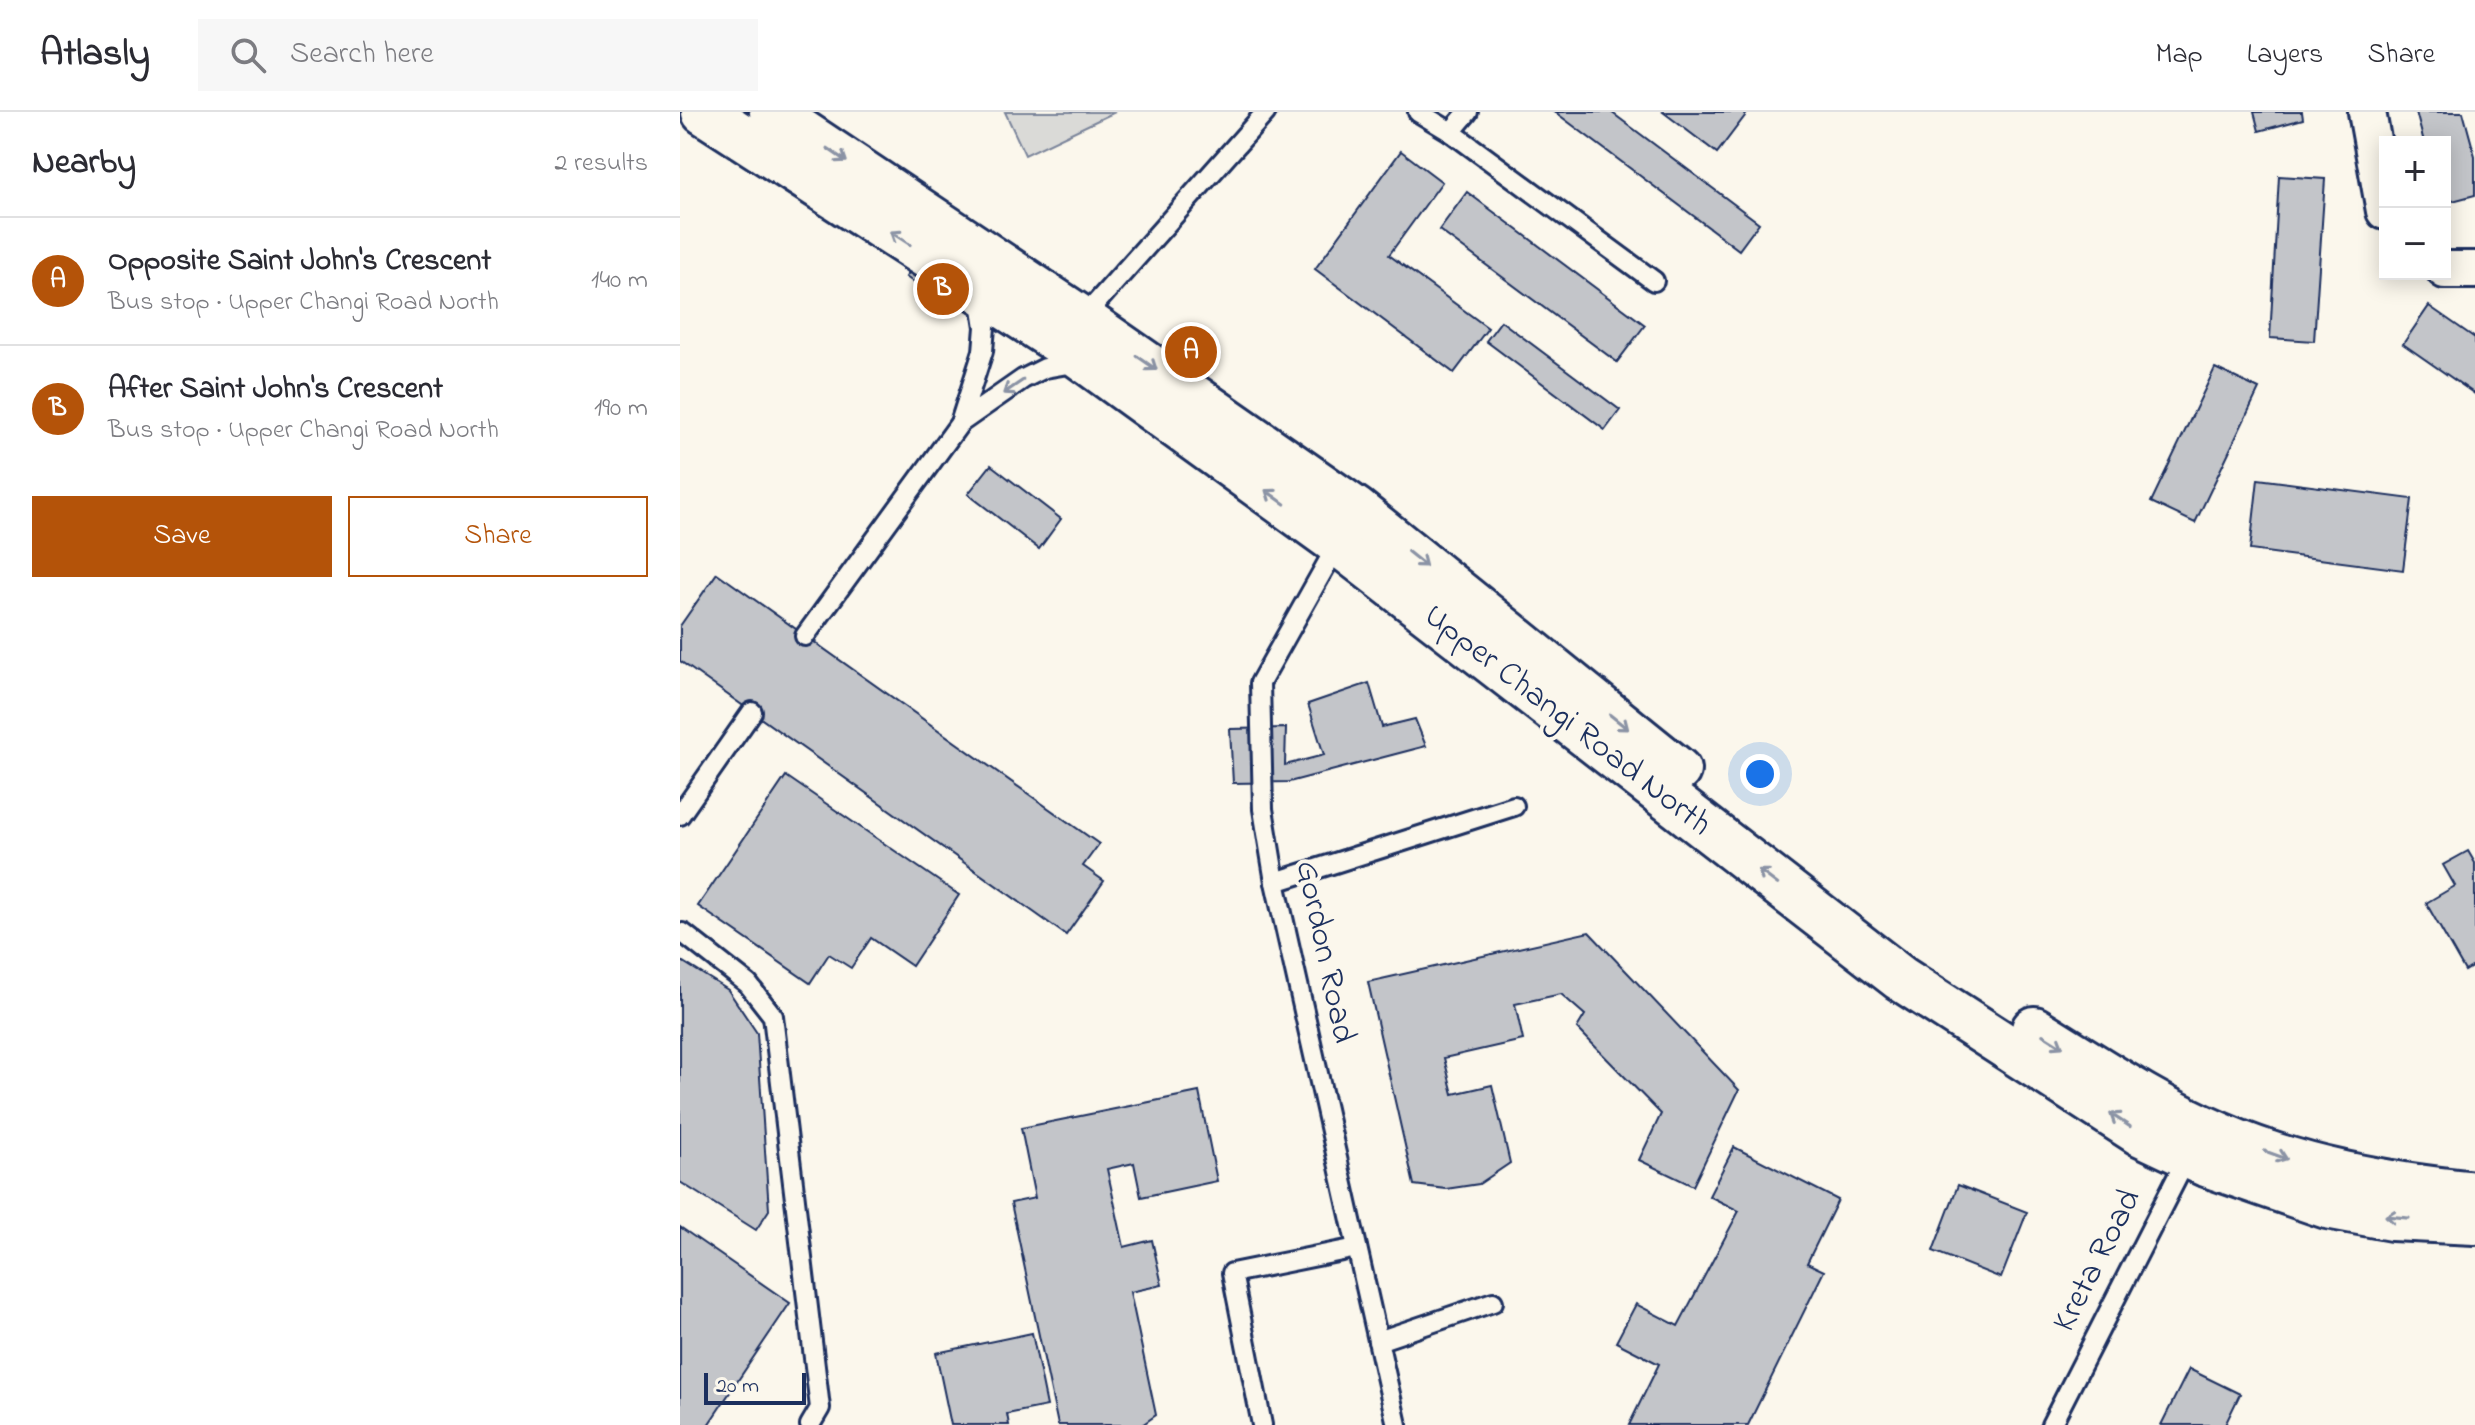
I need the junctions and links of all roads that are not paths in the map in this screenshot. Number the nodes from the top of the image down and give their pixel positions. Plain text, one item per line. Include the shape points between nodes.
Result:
1 (704, 112) edge
2 (772, 112) edge
3 (1266, 112) edge
4 (1418, 112) edge
5 (1468, 112) edge
6 (2367, 112) edge
7 (1451, 132) junction
8 (2384, 208) edge
9 (2451, 270) edge
10 (2475, 270) edge
11 (1654, 281) dead end
12 (979, 290) junction
13 (1077, 341) junction
14 (960, 423) junction
15 (1347, 526) junction
16 (805, 636) dead end
17 (752, 712) dead end
18 (1514, 806) dead end
19 (680, 815) edge
20 (1275, 882) junction
21 (683, 933) dead end
22 (2196, 1142) junction
23 (2475, 1194) edge
24 (2475, 1222) edge
25 (1357, 1248) junction
26 (1493, 1302) dead end
27 (1378, 1341) junction
28 (810, 1425) edge
29 (1262, 1425) edge
30 (1397, 1425) edge
31 (2051, 1425) edge

12 -> 1 street, Upper Changi Road North
2 -> 13 street, Upper Changi Road North
3 - 13 lane
4 - 7 lane
5 - 7 lane
6 - 8 street
7 - 11 lane
9 - 10 street
12 - 13 street, Upper Changi Road North
12 - 14 lane via 983,351
13 -> 14 lane
13 - 15 street, Upper Changi Road North
14 - 16 lane
15 - 20 lane, Gordon Road via 1260,683 1263,809
15 - 22 street, Upper Changi Road North via 1666,761 1916,957 2154,1103
17 - 19 lane
18 - 20 lane
20 - 25 lane, Gordon Road
21 - 28 lane via 748,984 773,1016 820,1408
22 -> 23 street, Upper Changi Road North via 2398,1186
24 -> 22 street, Upper Changi Road North via 2392,1218 2327,1206
22 - 31 lane, Kreta Road
25 - 27 lane, Gordon Road
25 - 29 lane via 1232,1273
26 - 27 lane
27 - 30 lane, Gordon Road

